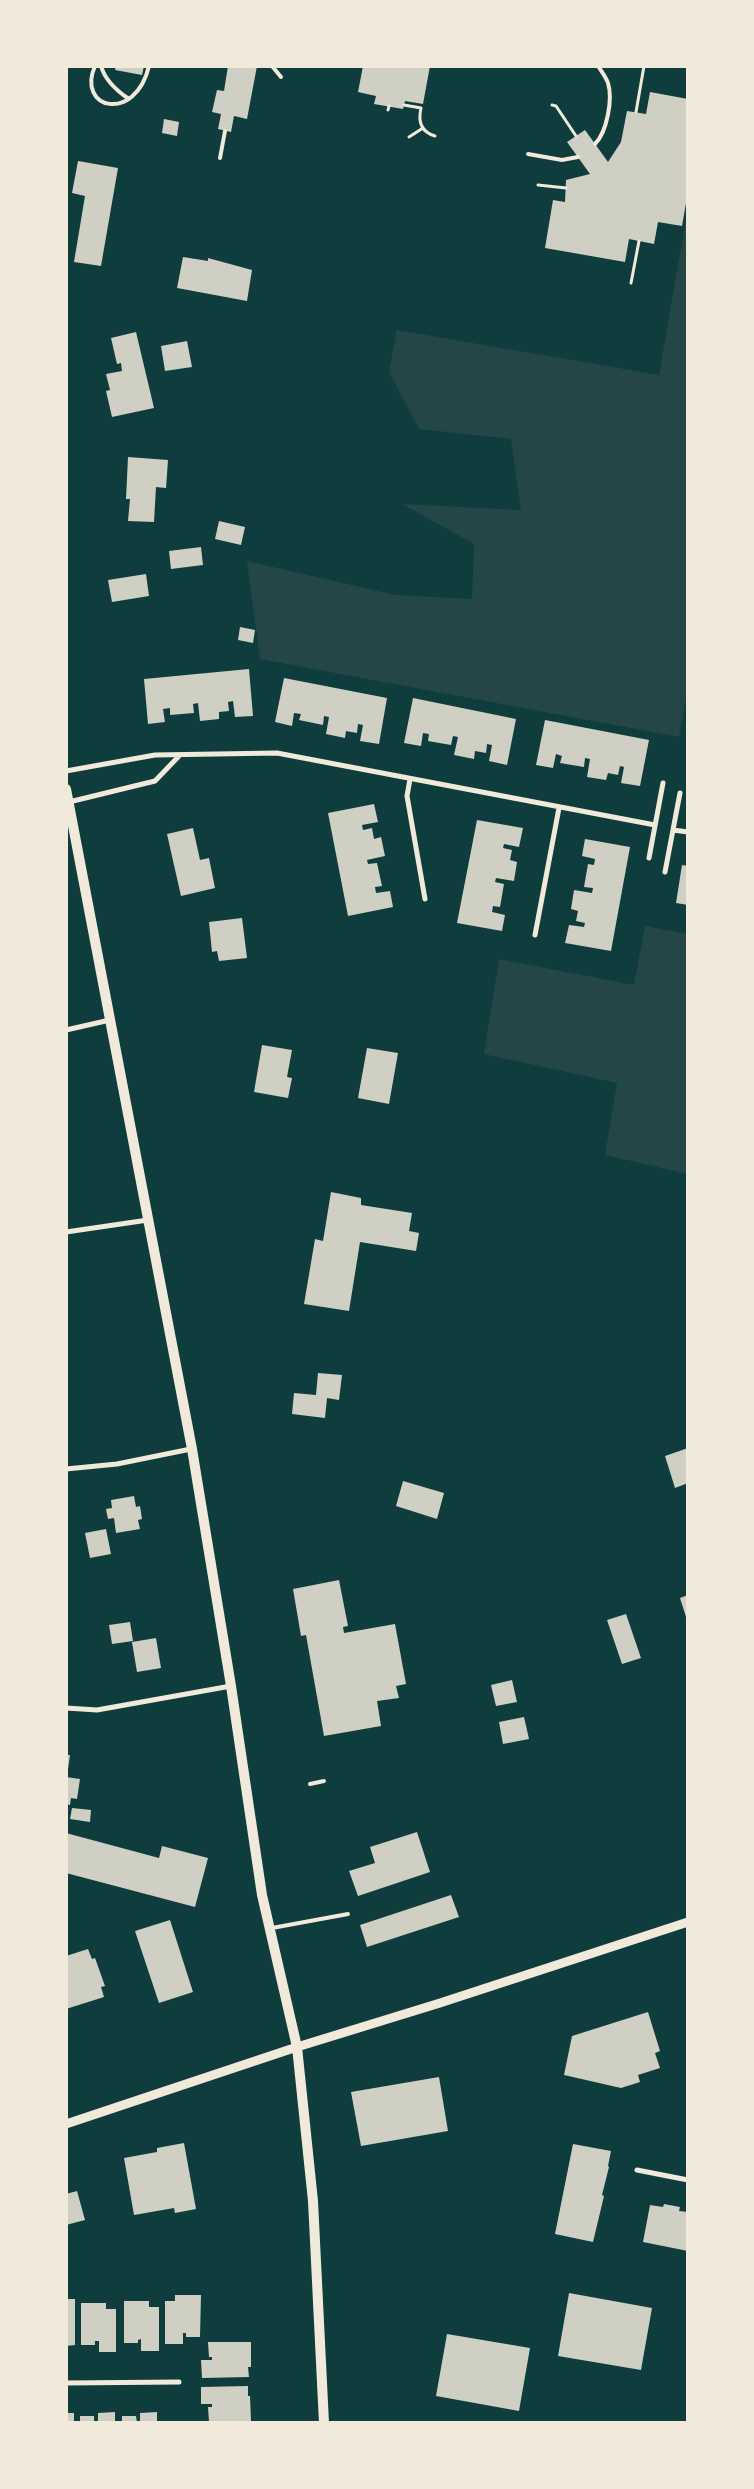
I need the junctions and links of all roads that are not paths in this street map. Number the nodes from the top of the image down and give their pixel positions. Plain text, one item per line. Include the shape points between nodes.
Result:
1 (96, 66) edge
2 (101, 66) edge
3 (149, 66) edge
4 (272, 66) edge
5 (598, 66) edge
6 (280, 77) dead end
7 (129, 99) junction
8 (225, 131) dead end
9 (596, 144) dead end
10 (528, 154) dead end
11 (578, 157) dead end
12 (220, 158) dead end
13 (180, 755) junction
14 (66, 771) edge
15 (410, 779) junction
16 (663, 783) dead end
17 (66, 789) edge
18 (680, 793) dead end
19 (69, 802) junction
20 (559, 808) junction
21 (655, 825) junction
22 (673, 830) junction
23 (688, 832) edge
24 (649, 858) dead end
25 (665, 872) dead end
26 (425, 899) dead end
27 (535, 935) dead end
28 (111, 1020) junction
29 (66, 1030) edge
30 (148, 1220) junction
31 (66, 1232) edge
32 (192, 1449) junction
33 (66, 1469) edge
34 (231, 1686) junction
35 (66, 1708) edge
36 (324, 1781) dead end
37 (310, 1784) dead end
38 (348, 1914) dead end
39 (688, 1922) edge
40 (270, 1928) junction
41 (297, 2047) junction
42 (66, 2124) edge
43 (637, 2170) dead end
44 (688, 2180) edge
45 (179, 2382) dead end
46 (66, 2383) edge
47 (324, 2423) edge

1 - 7 lane via 91,81 99,100 114,104
2 - 7 lane via 116,90
3 - 7 lane via 146,82
4 - 6 lane
5 - 9 lane via 608,84 609,97 602,135
8 - 12 lane
10 - 11 lane via 562,160
13 - 14 street via 155,755
13 - 15 street via 277,753
13 - 19 street via 155,780
15 - 20 street
15 - 26 street via 407,796
16 - 21 street
17 - 19 main road
18 - 22 street
19 - 28 main road
20 - 21 street
20 - 27 street
21 - 24 street
22 - 23 street
22 - 25 street
28 - 29 street
28 - 30 main road
30 - 31 street
30 - 32 main road
32 - 33 street via 117,1464
32 - 34 main road
34 - 35 street via 97,1710
34 - 40 main road via 244,1785
36 - 37 lane
38 - 40 lane
39 - 41 street
40 - 41 main road
41 - 42 street
41 - 47 main road via 313,2201
43 - 44 street
45 - 46 street

